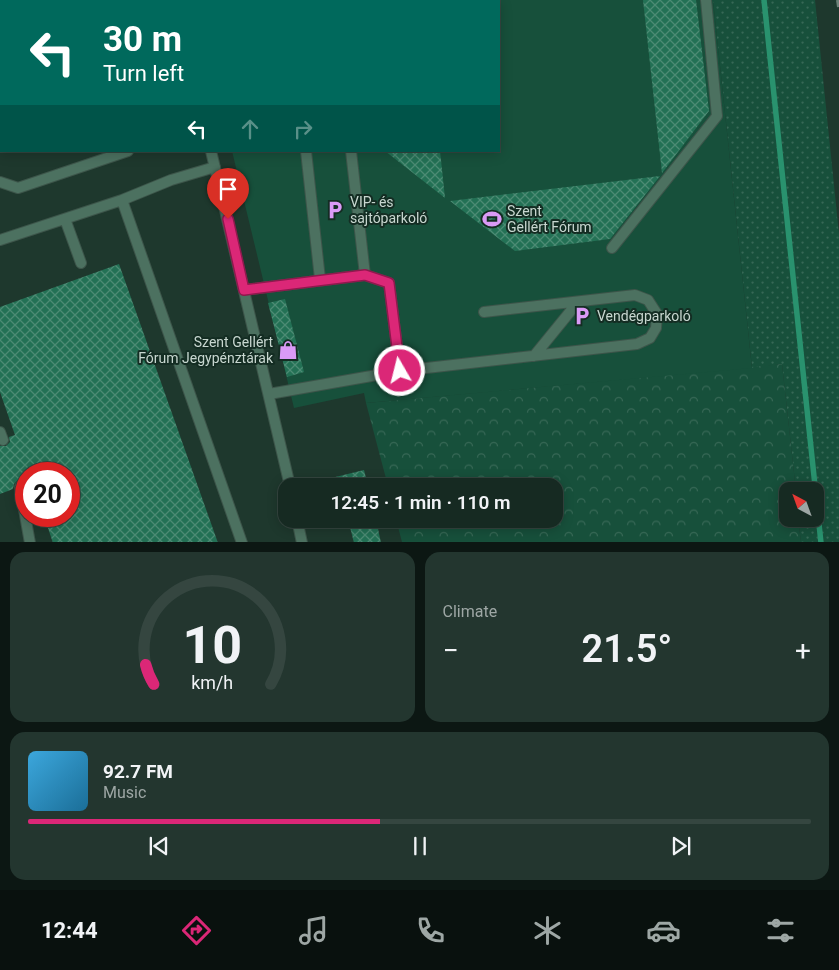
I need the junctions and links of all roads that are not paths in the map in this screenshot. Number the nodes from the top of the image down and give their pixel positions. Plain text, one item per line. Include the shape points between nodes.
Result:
1 (706, 0) edge
2 (125, 152) edge
3 (211, 152) edge
4 (306, 152) edge
5 (351, 152) edge
6 (215, 166) junction
7 (0, 182) edge
8 (122, 200) junction
9 (65, 219) junction
10 (0, 240) edge
11 (612, 248) dead end
12 (81, 263) dead end
13 (365, 275) junction
14 (320, 279) junction
15 (244, 290) junction
16 (578, 302) junction
17 (484, 312) dead end
18 (534, 356) junction
19 (400, 371) junction
20 (269, 394) junction
21 (288, 478) edge
22 (27, 527) edge
23 (299, 528) edge
24 (30, 542) edge
25 (242, 542) edge
26 (302, 542) edge

1 - 11 lane via 717,116
2 - 7 lane via 18,188
3 - 6 lane
4 - 14 lane
5 - 13 lane
6 - 8 lane
6 - 15 lane
8 - 9 lane
8 - 25 lane
9 - 10 lane
9 - 12 lane
13 - 14 lane
13 - 19 lane via 389,283
14 - 15 lane
15 - 20 lane
16 - 17 lane
16 - 18 lane
16 - 18 lane via 635,295 648,300 657,314 656,328 650,338 637,344
18 - 19 lane
19 - 20 lane
20 - 21 lane
22 - 24 lane
23 - 26 lane

